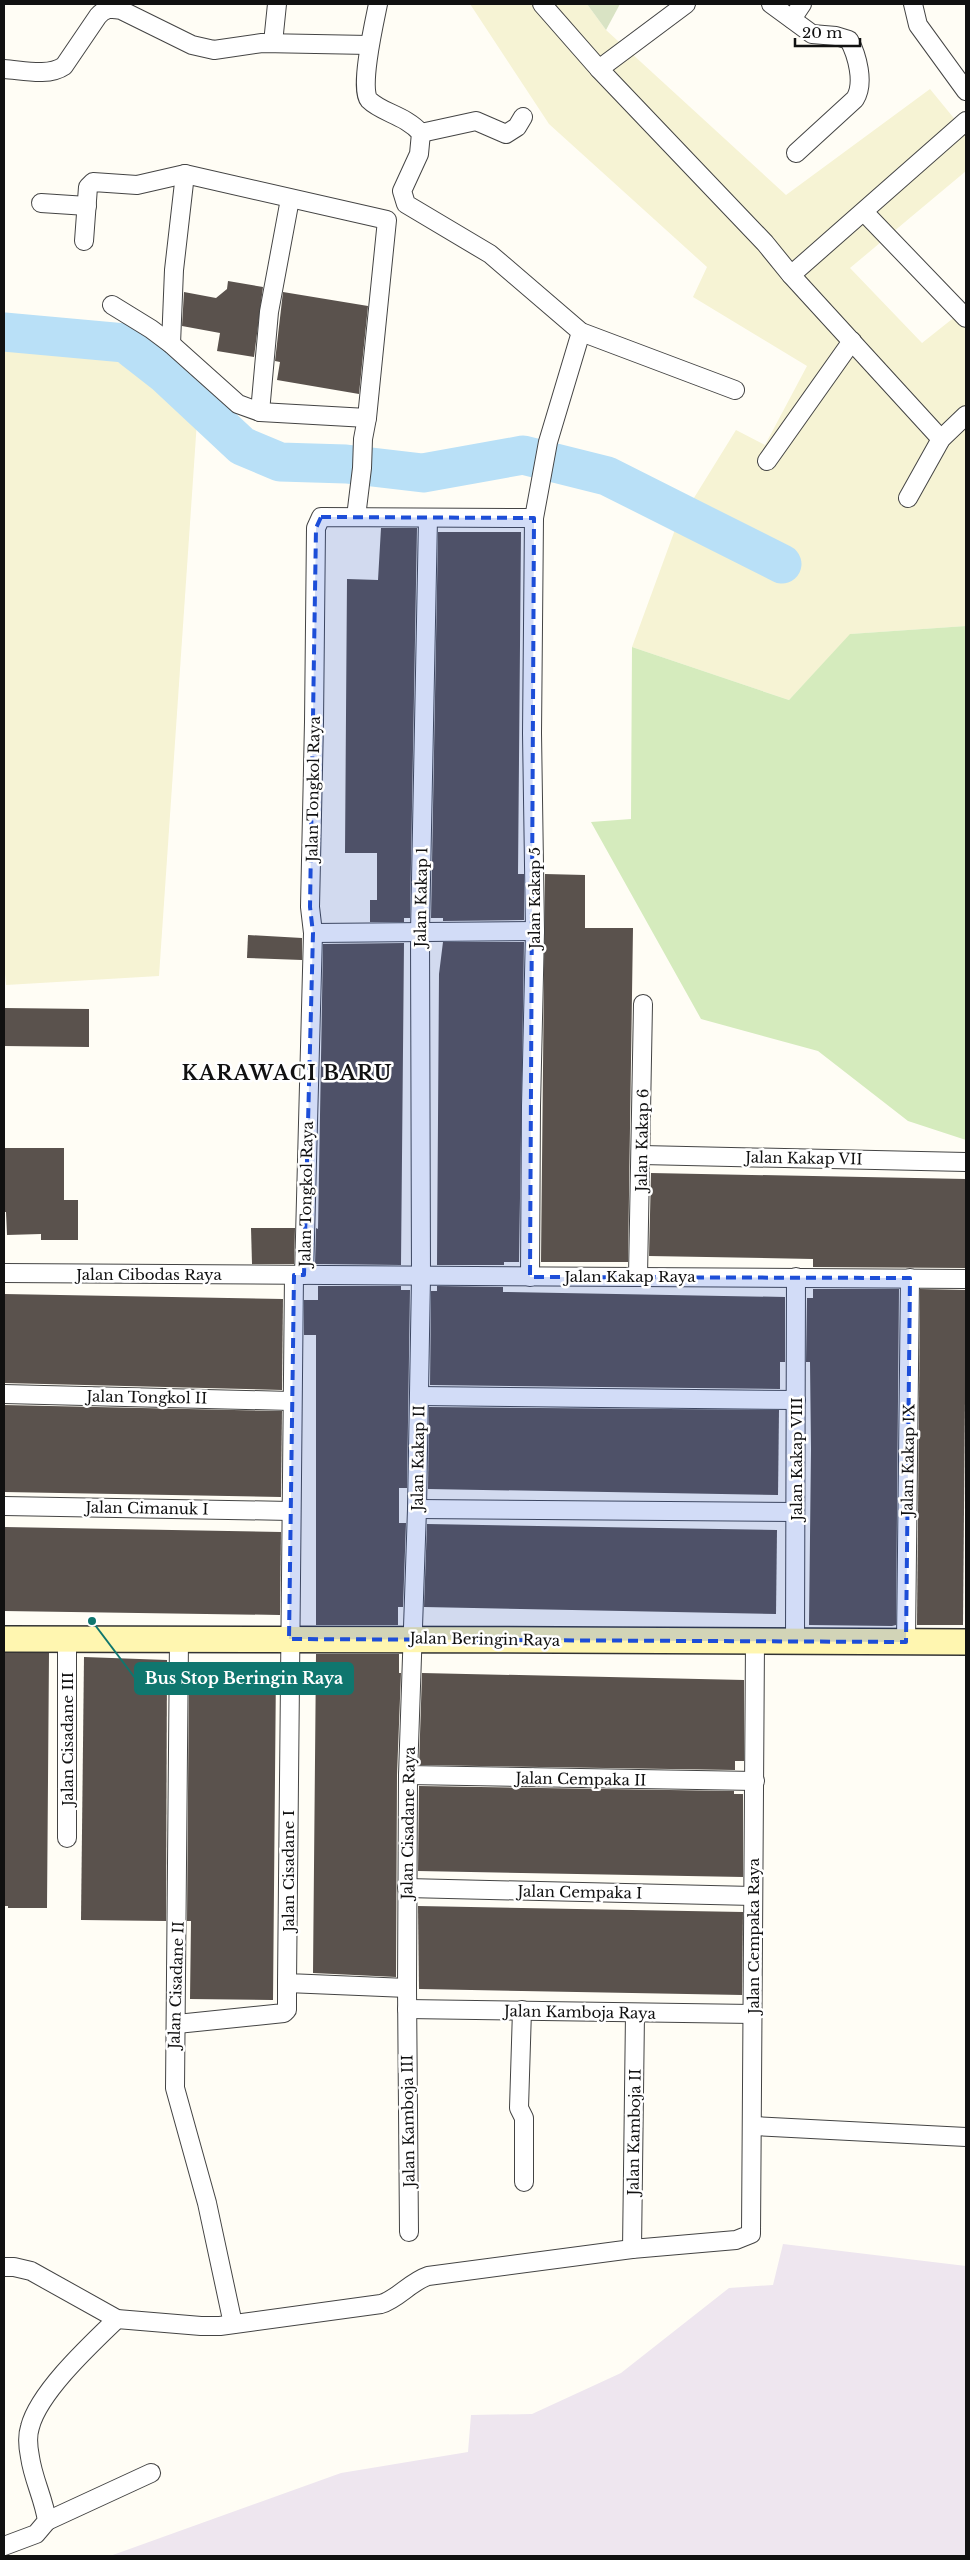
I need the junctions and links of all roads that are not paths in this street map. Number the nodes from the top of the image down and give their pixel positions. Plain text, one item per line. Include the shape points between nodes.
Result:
1 (277, 4) edge
2 (378, 4) edge
3 (542, 4) edge
4 (686, 4) edge
5 (771, 4) edge
6 (802, 4) edge
7 (913, 4) edge
8 (792, 19) junction
9 (273, 43) junction
10 (369, 45) junction
11 (4, 69) edge
12 (599, 69) junction
13 (966, 91) edge
14 (523, 117) dead end
15 (966, 121) edge
16 (421, 133) junction
17 (796, 153) dead end
18 (185, 174) junction
19 (290, 199) junction
20 (41, 203) dead end
21 (87, 206) junction
22 (864, 212) junction
23 (84, 241) dead end
24 (792, 275) junction
25 (112, 305) dead end
26 (966, 318) edge
27 (580, 332) junction
28 (852, 341) junction
29 (171, 344) junction
30 (735, 390) dead end
31 (260, 412) junction
32 (966, 415) edge
33 (367, 418) junction
34 (941, 439) junction
35 (767, 461) dead end
36 (908, 498) dead end
37 (356, 517) junction
38 (428, 518) junction
39 (534, 518) junction
40 (535, 931) junction
41 (420, 932) junction
42 (313, 933) junction
43 (643, 1004) dead end
44 (642, 1155) junction
45 (966, 1162) edge
46 (4, 1273) edge
47 (299, 1275) junction
48 (638, 1276) junction
49 (421, 1277) junction
50 (530, 1277) junction
51 (796, 1277) junction
52 (910, 1278) junction
53 (966, 1279) edge
54 (4, 1394) edge
55 (419, 1396) junction
56 (796, 1400) junction
57 (291, 1401) junction
58 (4, 1506) edge
59 (417, 1509) junction
60 (290, 1511) junction
61 (796, 1512) junction
62 (413, 1638) junction
63 (4, 1639) edge
64 (67, 1639) junction
65 (179, 1639) junction
66 (289, 1639) junction
67 (755, 1642) junction
68 (795, 1642) junction
69 (906, 1642) junction
70 (966, 1642) edge
71 (408, 1775) junction
72 (755, 1782) junction
73 (67, 1838) dead end
74 (407, 1888) junction
75 (753, 1896) junction
76 (287, 1983) junction
77 (407, 1988) junction
78 (407, 2009) junction
79 (522, 2010) junction
80 (635, 2014) junction
81 (753, 2014) junction
82 (177, 2024) junction
83 (753, 2126) junction
84 (966, 2137) edge
85 (524, 2182) dead end
86 (409, 2232) dead end
87 (632, 2249) junction
88 (4, 2267) edge
89 (117, 2319) junction
90 (233, 2324) junction
91 (151, 2473) dead end
92 (47, 2521) junction
93 (4, 2546) edge

1 - 9 street
2 - 10 street
3 - 12 street
4 - 12 street
5 - 8 street
6 - 8 street
7 - 13 street via 918,25
8 - 17 street via 813,35 849,40 859,76 855,99
9 - 10 street
9 - 11 street via 214,50 192,45 112,8 98,16 58,70
10 - 16 street via 365,92 368,99 411,122
12 - 24 street
14 - 16 street via 517,127 506,134 476,122
15 - 22 street
16 - 27 street via 419,154 402,191 406,204 490,254
18 - 19 street
18 - 21 street via 137,185 93,182 88,187
18 - 29 street via 174,270
19 - 31 street via 269,312
19 - 33 street via 387,220
20 - 21 street
21 - 23 street
22 - 24 street
22 - 26 street
24 - 28 street
25 - 29 street
27 - 30 street
27 - 39 street, Jalan Kakap 5 via 548,442
28 - 34 street
28 - 35 street
29 - 31 street via 238,404
31 - 33 street
32 - 34 street
33 - 37 street
34 - 36 street
37 - 38 street, Jalan Tongkol Raya
37 - 42 street, Jalan Tongkol Raya via 321,517 316,528 310,907
38 - 39 street, Jalan Tongkol Raya
38 - 41 street, Jalan Kakap 1
39 - 40 street, Jalan Kakap 5 via 532,733
40 - 41 street
40 - 50 street, Jalan Kakap 5
41 - 42 street
41 - 49 street, Jalan Kakap 1
42 - 47 street, Jalan Tongkol Raya
43 - 44 street, Jalan Kakap 6
44 - 45 street, Jalan Kakap VII
44 - 48 street, Jalan Kakap 6
46 - 47 street, Jalan Cibodas Raya
47 - 49 street, Jalan Kakap Raya
47 - 57 street, Jalan Tongkol Raya
48 - 50 street, Jalan Kakap Raya
48 - 51 street, Jalan Kakap Raya
49 - 50 street, Jalan Kakap Raya
49 - 55 street, Jalan Kakap II
51 - 52 street, Jalan Kakap Raya
51 - 56 street, Jalan Kakap VIII
52 - 53 street, Jalan Kakap Raya
52 - 69 street, Jalan Kakap IX
54 - 57 street, Jalan Tongkol II
55 - 56 street
55 - 59 street, Jalan Kakap II
56 - 61 street, Jalan Kakap VIII
57 - 60 street, Jalan Tongkol Raya
58 - 60 street, Jalan Cimanuk I
59 - 61 street
59 - 62 street, Jalan Kakap II
60 - 66 street, Jalan Tongkol Raya
61 - 68 street, Jalan Kakap VIII
62 - 66 street, Jalan Beringin Raya
62 - 67 street, Jalan Beringin Raya
62 - 71 street, Jalan Cisadane Raya
63 - 64 street, Jalan Beringin Raya
64 - 65 street, Jalan Beringin Raya
64 - 73 street, Jalan Cisadane III
65 - 66 street, Jalan Beringin Raya
65 - 82 street, Jalan Cisadane II
66 - 76 street, Jalan Cisadane I
67 - 68 street, Jalan Beringin Raya
67 - 72 street, Jalan Cempaka Raya
68 - 69 street, Jalan Beringin Raya
69 - 70 street, Jalan Beringin Raya
71 - 72 street, Jalan Cempaka II
71 - 74 street, Jalan Cisadane Raya
72 - 75 street, Jalan Cempaka Raya
74 - 75 street, Jalan Cempaka I
74 - 77 street, Jalan Cisadane Raya
75 - 81 street, Jalan Cempaka Raya
76 - 77 street
76 - 82 street, Jalan Cisadane I via 287,2010 284,2013
77 - 78 street, Jalan Cisadane Raya
78 - 79 street, Jalan Kamboja Raya
78 - 86 street, Jalan Kamboja III
79 - 80 street, Jalan Kamboja Raya
79 - 85 street via 519,2108 524,2118
80 - 81 street, Jalan Kamboja Raya
80 - 87 street, Jalan Kamboja II
81 - 83 street, Jalan Cempaka Raya
82 - 90 street, Jalan Cisadane II via 174,2054 177,2097 207,2203
83 - 84 street
83 - 87 street, Jalan Cempaka Raya via 751,2234 736,2240
87 - 90 street via 428,2276 380,2304
88 - 89 street via 31,2271
89 - 90 street via 201,2326
89 - 92 street via 77,2358 44,2399 30,2427 30,2459
91 - 92 street
92 - 93 street via 36,2534

